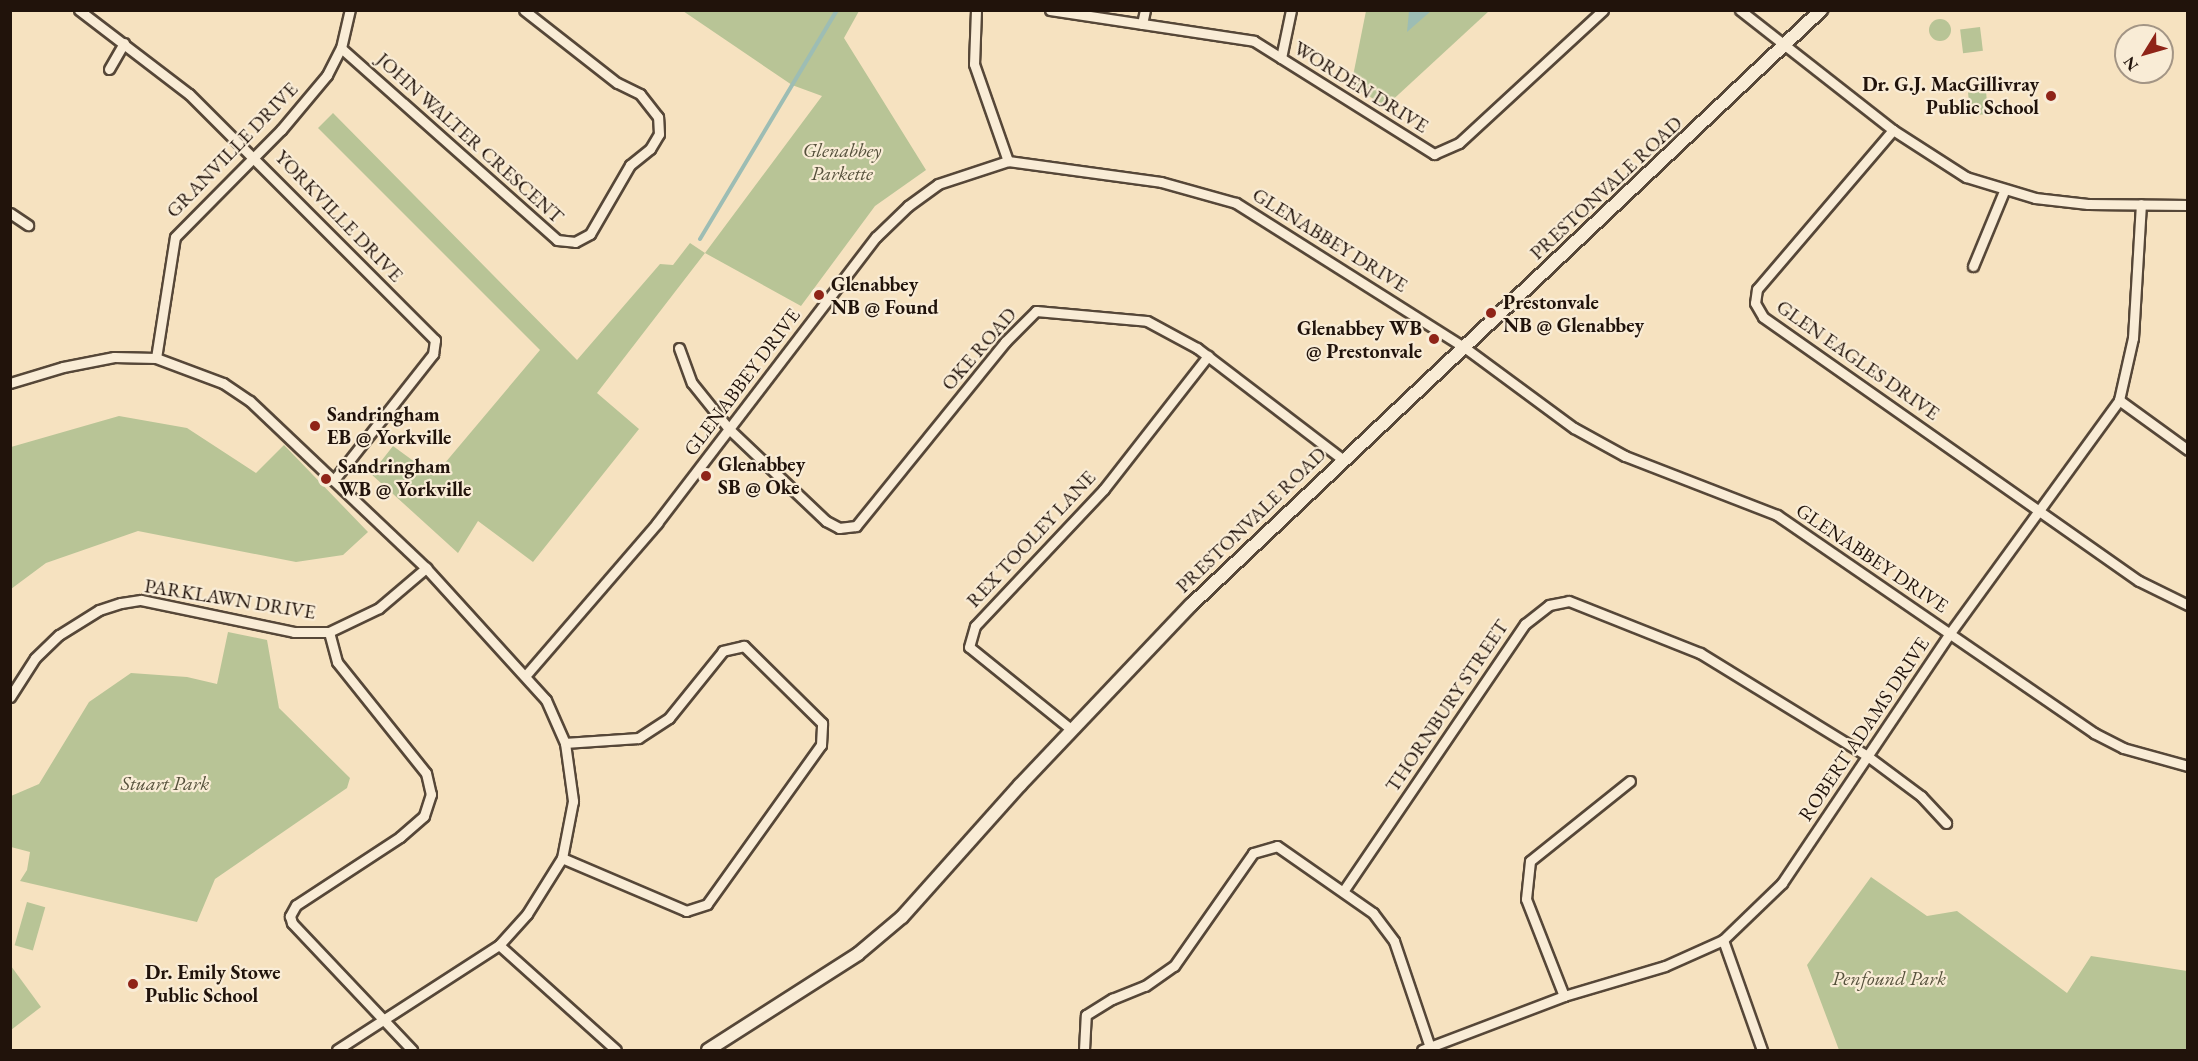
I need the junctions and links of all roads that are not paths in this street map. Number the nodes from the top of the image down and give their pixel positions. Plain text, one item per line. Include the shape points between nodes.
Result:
1 (79, 10) edge
2 (350, 10) edge
3 (524, 10) edge
4 (976, 10) edge
5 (1050, 10) edge
6 (1144, 10) edge
7 (1291, 10) edge
8 (1603, 10) edge
9 (1740, 10) edge
10 (1821, 10) edge
11 (1142, 24) junction
12 (124, 43) junction
13 (341, 48) junction
14 (1785, 48) junction
15 (1281, 58) junction
16 (109, 69) dead end
17 (1893, 130) junction
18 (256, 157) junction
19 (1008, 161) junction
20 (2004, 191) junction
21 (2141, 204) junction
22 (2187, 205) edge
23 (10, 213) edge
24 (28, 225) dead end
25 (1972, 267) dead end
26 (1464, 346) junction
27 (679, 348) dead end
28 (1208, 356) junction
29 (156, 358) junction
30 (10, 383) edge
31 (2119, 400) junction
32 (729, 429) junction
33 (2187, 450) edge
34 (1342, 459) junction
35 (334, 480) junction
36 (2039, 508) junction
37 (426, 568) junction
38 (2187, 605) edge
39 (329, 632) junction
40 (1950, 633) junction
41 (526, 675) junction
42 (10, 697) edge
43 (1072, 730) junction
44 (564, 743) junction
45 (1866, 755) junction
46 (2187, 766) edge
47 (1630, 781) dead end
48 (1946, 823) dead end
49 (562, 858) junction
50 (1344, 890) junction
51 (1722, 940) junction
52 (499, 945) junction
53 (1564, 996) junction
54 (384, 1018) junction
55 (1427, 1049) edge
56 (337, 1050) edge
57 (412, 1050) edge
58 (616, 1050) edge
59 (708, 1050) edge
60 (1084, 1050) edge
61 (1762, 1050) edge

1 - 12 street, YORKVILLE DRIVE
2 - 13 street, GRANVILLE DRIVE
3 - 13 street, JOHN WALTER CRESCENT via 617,83 640,94 658,117 659,134 650,149 630,165 590,234 575,242 557,240
4 - 19 street via 974,64
5 - 11 street, WORDEN DRIVE
6 - 11 street
7 - 15 street
8 - 15 street, WORDEN DRIVE via 1459,143 1434,154
9 - 14 street
10 - 14 street, PRESTONVALE ROAD
11 - 15 street, WORDEN DRIVE via 1254,41
12 - 16 street
12 - 18 street, YORKVILLE DRIVE via 189,94
13 - 18 street, GRANVILLE DRIVE via 327,75
14 - 17 street
14 - 26 street, PRESTONVALE ROAD
17 - 20 street via 1966,177
17 - 36 street, GLEN EAGLES DRIVE via 1757,289 1755,303 1763,317
18 - 29 street, GRANVILLE DRIVE via 175,237
18 - 35 street, YORKVILLE DRIVE via 435,340 433,354
19 - 26 street, GLENABBEY DRIVE via 1161,182 1236,202
19 - 32 street, GLENABBEY DRIVE via 938,184 908,206 876,237
20 - 21 street via 2088,204
20 - 25 street
21 - 22 street
21 - 31 street, ROBERT ADAMS DRIVE via 2133,338
23 - 24 street
26 - 34 street, PRESTONVALE ROAD
26 - 40 street, GLENABBEY DRIVE via 1574,428 1625,456 1777,515
27 - 32 street via 692,383
28 - 32 street, OKE ROAD via 1147,321 1036,311 1005,342 856,526 839,528 826,521
28 - 34 street, OKE ROAD
28 - 43 street, REX TOOLEY LANE via 1104,489 975,626 969,647
29 - 30 street via 114,357
29 - 35 street via 223,383 250,401
31 - 33 street
31 - 36 street, ROBERT ADAMS DRIVE
32 - 41 street, GLENABBEY DRIVE via 657,523
34 - 43 street, PRESTONVALE ROAD via 1191,605
35 - 37 street
36 - 38 street, GLEN EAGLES DRIVE via 2139,581
36 - 40 street, ROBERT ADAMS DRIVE
37 - 39 street, PARKLAWN DRIVE via 379,608
37 - 41 street
39 - 42 street, PARKLAWN DRIVE via 294,632 141,600 121,603 99,610 59,635 35,658
39 - 54 street via 337,662 426,773 431,794 424,816 400,837 296,905 290,916
40 - 45 street, ROBERT ADAMS DRIVE
40 - 46 street, GLENABBEY DRIVE via 2094,733 2123,747
41 - 44 street via 546,700
43 - 59 street, PRESTONVALE ROAD via 878,939
44 - 49 street via 573,801
44 - 49 street via 638,738 669,718 723,651 744,646 822,723 821,744 707,904 687,911
45 - 48 street, THORNBURY STREET via 1921,796
45 - 50 street, THORNBURY STREET via 1700,652 1569,601 1549,605 1525,624
45 - 51 street, ROBERT ADAMS DRIVE via 1782,883
47 - 53 street via 1530,861 1526,899
49 - 52 street via 527,914
50 - 55 street via 1373,913 1394,941
50 - 60 street via 1277,846 1253,853 1174,966 1145,986 1086,1015
51 - 53 street, ROBERT ADAMS DRIVE via 1665,966
51 - 61 street
52 - 54 street
52 - 58 street
53 - 55 street, ROBERT ADAMS DRIVE
54 - 56 street
54 - 57 street

